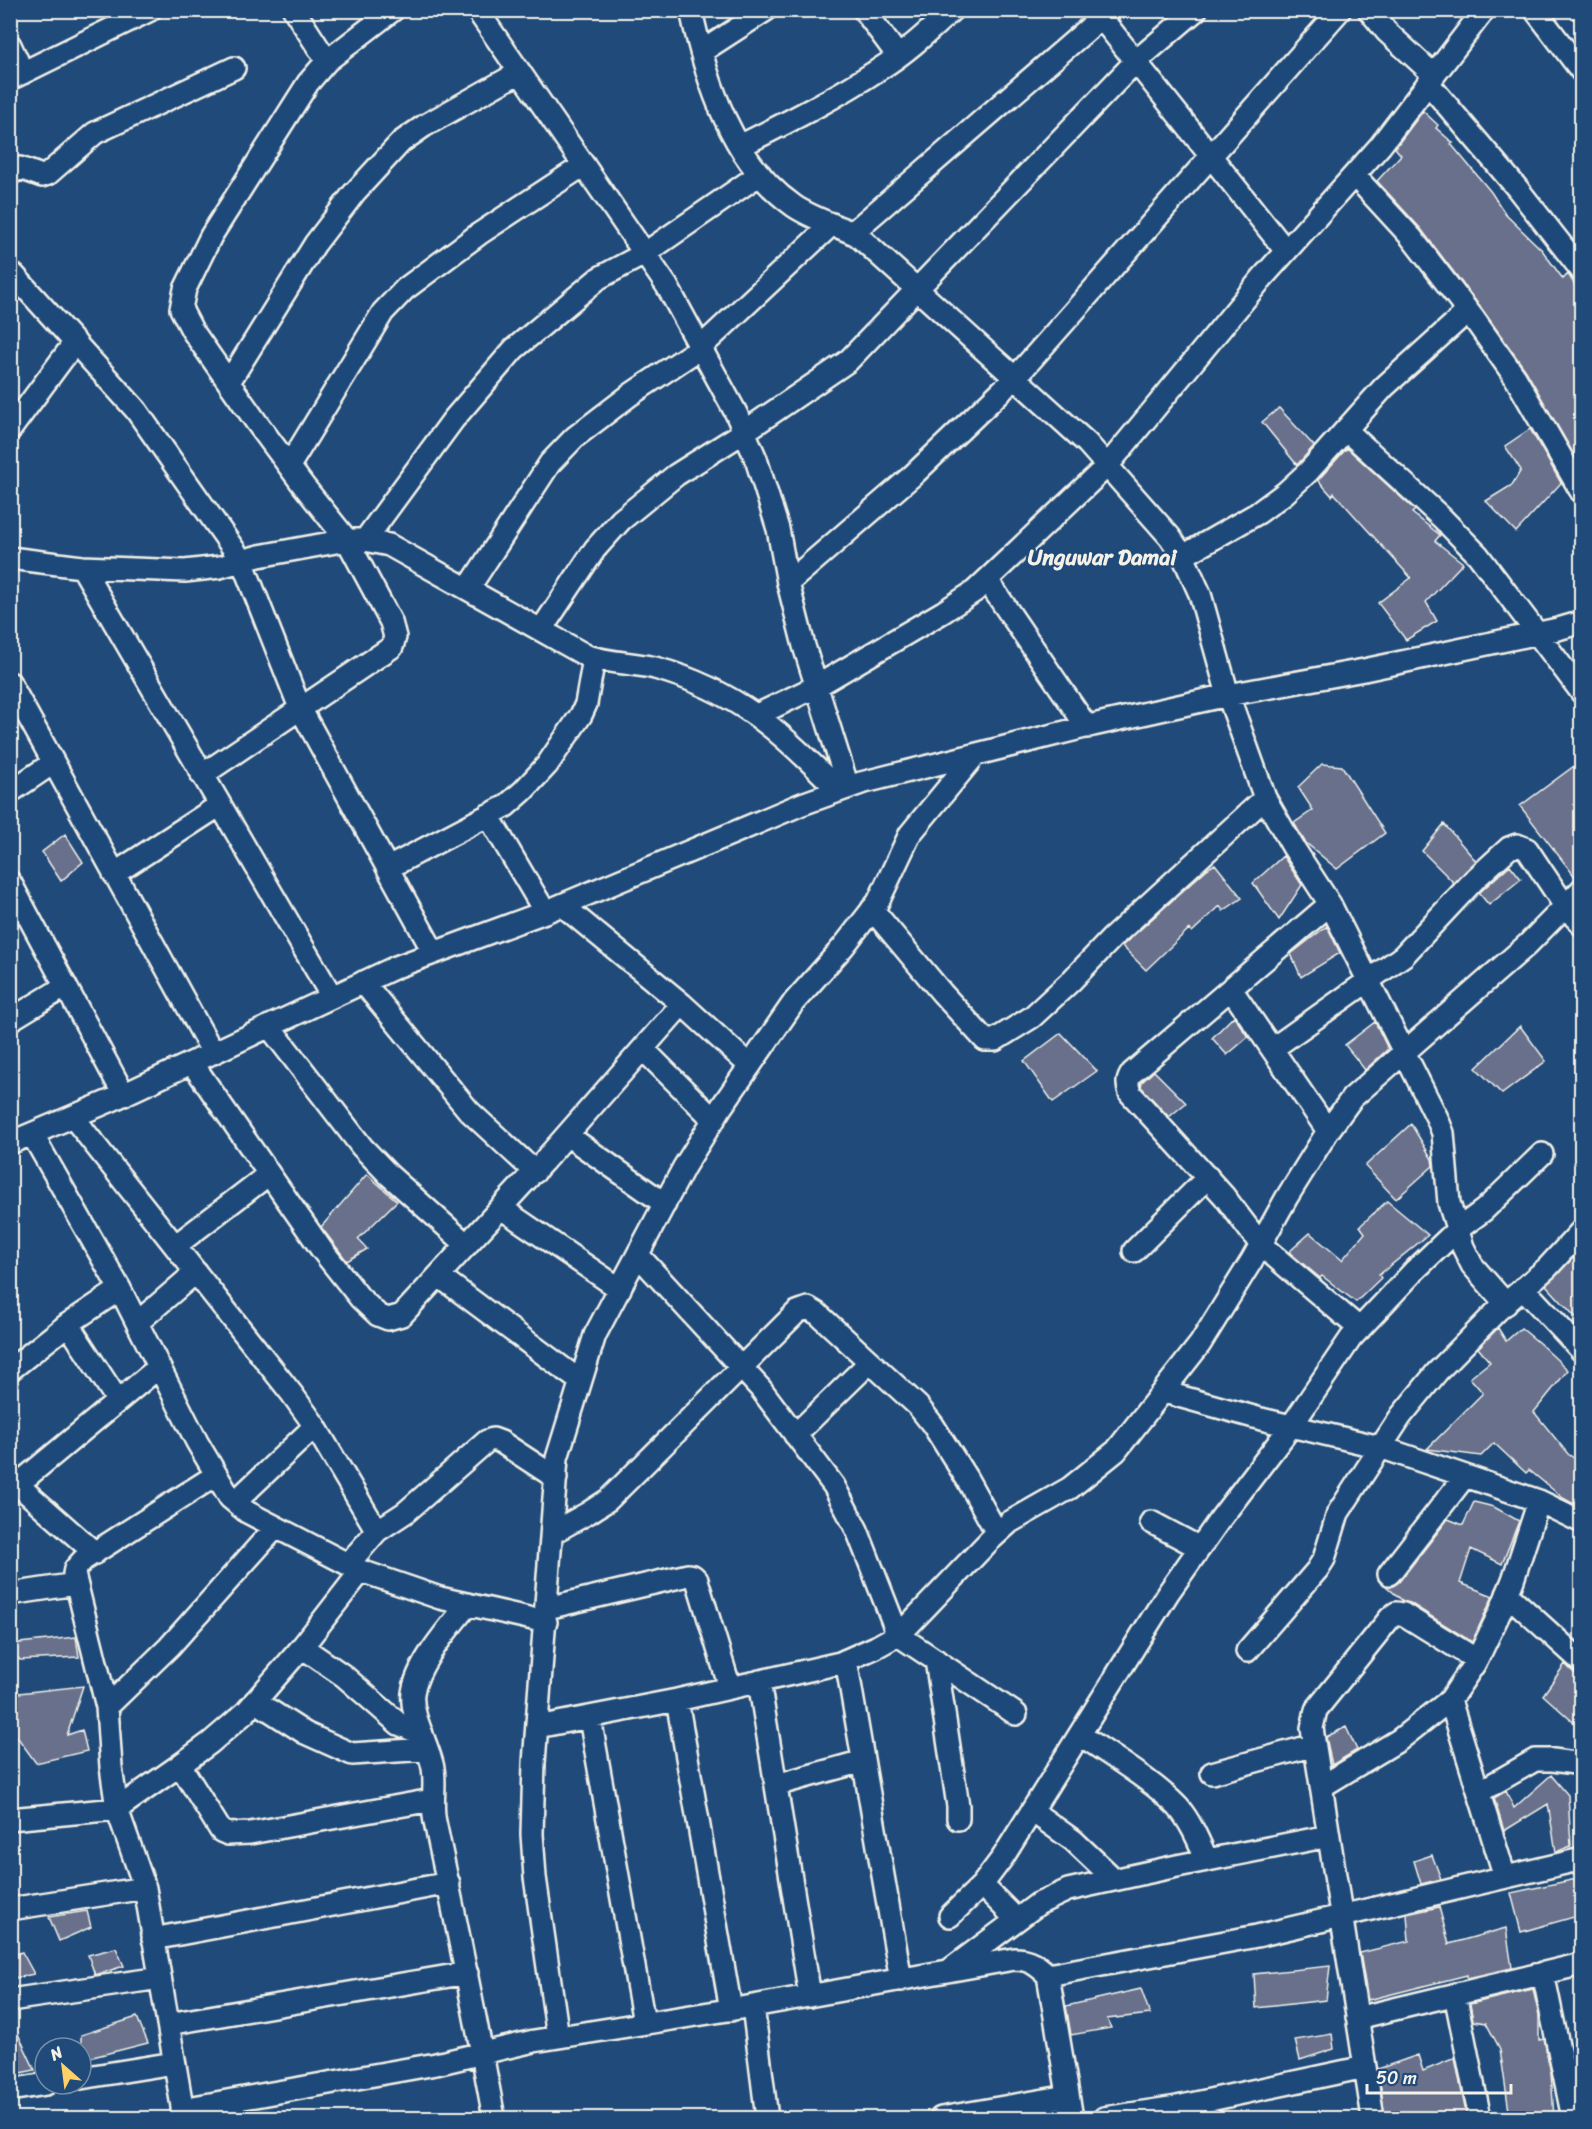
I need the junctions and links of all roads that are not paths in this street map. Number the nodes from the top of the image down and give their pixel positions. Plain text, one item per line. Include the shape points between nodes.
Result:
1 (150, 10) edge
2 (294, 10) edge
3 (393, 10) edge
4 (477, 10) edge
5 (690, 10) edge
6 (766, 10) edge
7 (864, 10) edge
8 (952, 10) edge
9 (1196, 10) edge
10 (1340, 10) edge
11 (1369, 10) edge
12 (1484, 10) edge
13 (1535, 10) edge
14 (1102, 13) edge
15 (10, 45) edge
16 (701, 52) junction
17 (898, 56) junction
18 (327, 61) junction
19 (1135, 62) junction
20 (234, 68) dead end
21 (519, 72) junction
22 (1581, 72) edge
23 (17, 76) edge
24 (1431, 79) junction
25 (740, 146) junction
26 (1211, 156) junction
27 (584, 165) junction
28 (10, 174) edge
29 (760, 174) junction
30 (1354, 175) junction
31 (832, 225) junction
32 (852, 233) junction
33 (1286, 251) junction
34 (644, 254) junction
35 (1581, 272) edge
36 (10, 274) edge
37 (918, 290) junction
38 (1468, 311) junction
39 (75, 342) junction
40 (700, 348) junction
41 (1015, 378) junction
42 (229, 382) junction
43 (10, 430) edge
44 (1346, 430) junction
45 (744, 432) junction
46 (1108, 465) junction
47 (289, 466) junction
48 (1581, 493) edge
49 (356, 540) junction
50 (1183, 556) junction
51 (10, 558) edge
52 (242, 561) junction
53 (82, 567) junction
54 (987, 579) junction
55 (788, 583) junction
56 (468, 589) junction
57 (1581, 622) edge
58 (541, 630) junction
59 (1535, 633) junction
60 (594, 658) junction
61 (10, 683) edge
62 (817, 686) junction
63 (1581, 693) edge
64 (1228, 695) junction
65 (300, 708) junction
66 (757, 715) junction
67 (1087, 727) junction
68 (975, 755) junction
69 (53, 763) junction
70 (202, 775) junction
71 (844, 789) junction
72 (10, 792) edge
73 (1265, 798) junction
74 (220, 805) junction
75 (488, 816) junction
76 (388, 868) junction
77 (114, 874) junction
78 (10, 882) edge
79 (1581, 890) edge
80 (1330, 904) junction
81 (16, 905) edge
82 (1565, 906) junction
83 (554, 908) junction
84 (872, 909) junction
85 (1581, 925) edge
86 (434, 953) junction
87 (1369, 981) junction
88 (363, 982) junction
89 (66, 986) junction
90 (1231, 988) junction
91 (332, 997) junction
92 (682, 1004) junction
93 (10, 1020) edge
94 (269, 1026) junction
95 (643, 1049) junction
96 (1272, 1049) junction
97 (213, 1053) junction
98 (1404, 1054) junction
99 (192, 1063) junction
100 (750, 1066) junction
101 (124, 1095) junction
102 (73, 1117) junction
103 (714, 1120) junction
104 (1328, 1131) junction
105 (32, 1134) junction
106 (567, 1134) junction
107 (10, 1143) edge
108 (1542, 1154) dead end
109 (535, 1172) junction
110 (269, 1174) junction
111 (1208, 1177) junction
112 (665, 1204) junction
113 (501, 1208) junction
114 (1457, 1230) junction
115 (1581, 1230) edge
116 (467, 1245) junction
117 (1261, 1245) junction
118 (176, 1246) junction
119 (1134, 1251) dead end
120 (638, 1255) junction
121 (196, 1272) junction
122 (439, 1275) junction
123 (1523, 1288) junction
124 (120, 1289) junction
125 (620, 1289) junction
126 (1506, 1304) junction
127 (137, 1323) junction
128 (68, 1324) junction
129 (1360, 1329) junction
130 (1581, 1351) edge
131 (870, 1362) junction
132 (159, 1366) junction
133 (742, 1368) junction
134 (10, 1370) edge
135 (580, 1381) junction
136 (1164, 1392) junction
137 (118, 1401) junction
138 (1292, 1425) junction
139 (315, 1426) junction
140 (795, 1435) junction
141 (1380, 1447) junction
142 (216, 1475) junction
143 (1465, 1476) junction
144 (556, 1478) junction
145 (14, 1481) edge
146 (1539, 1501) junction
147 (235, 1502) junction
148 (1151, 1522) dead end
149 (1581, 1522) edge
150 (276, 1527) junction
151 (377, 1531) junction
152 (552, 1533) junction
153 (997, 1533) junction
154 (1200, 1548) junction
155 (95, 1553) junction
156 (354, 1568) junction
157 (1389, 1574) dead end
158 (76, 1584) junction
159 (10, 1594) edge
160 (1508, 1594) junction
161 (468, 1604) junction
162 (546, 1615) junction
163 (898, 1635) junction
164 (302, 1647) junction
165 (1247, 1651) dead end
166 (846, 1660) junction
167 (936, 1660) junction
168 (1477, 1660) junction
169 (1581, 1662) edge
170 (759, 1681) junction
171 (730, 1688) junction
172 (677, 1700) junction
173 (1450, 1700) junction
174 (255, 1701) junction
175 (107, 1707) junction
176 (1016, 1714) dead end
177 (590, 1718) junction
178 (537, 1727) junction
179 (1081, 1735) junction
180 (425, 1742) junction
181 (1314, 1745) junction
182 (863, 1761) junction
183 (1581, 1764) edge
184 (180, 1765) junction
185 (1212, 1773) dead end
186 (776, 1785) junction
187 (1321, 1787) junction
188 (1479, 1792) junction
189 (432, 1800) junction
190 (117, 1809) junction
191 (1032, 1811) junction
192 (958, 1819) dead end
193 (10, 1820) edge
194 (1329, 1836) junction
195 (1581, 1859) edge
196 (1207, 1860) junction
197 (1505, 1877) junction
198 (1114, 1879) junction
199 (449, 1883) junction
200 (982, 1885) junction
201 (145, 1888) junction
202 (10, 1909) edge
203 (1341, 1915) junction
204 (950, 1916) dead end
205 (1016, 1919) junction
206 (153, 1939) junction
207 (1581, 1964) edge
208 (949, 1971) junction
209 (467, 1973) junction
210 (1544, 1973) junction
211 (1048, 1975) junction
212 (160, 1978) junction
213 (901, 1980) junction
214 (1455, 1994) junction
215 (810, 1996) junction
216 (10, 2000) edge
217 (753, 2006) junction
218 (731, 2010) junction
219 (1357, 2018) junction
220 (644, 2023) junction
221 (168, 2024) junction
222 (558, 2037) junction
223 (482, 2053) junction
224 (174, 2063) junction
225 (1365, 2067) junction
226 (93, 2076) edge
227 (33, 2086) edge
228 (10, 2090) edge
229 (1068, 2096) junction
230 (1178, 2113) edge
231 (183, 2114) edge
232 (495, 2118) edge
233 (768, 2118) edge
234 (941, 2118) edge
235 (1072, 2118) edge
236 (1104, 2118) edge
237 (1373, 2118) edge
238 (1480, 2118) edge
239 (1573, 2118) edge

1 - 23 street
2 - 18 street
3 - 18 street
4 - 21 street
5 - 16 street
6 - 16 street
7 - 17 street
8 - 17 street
9 - 19 street
10 - 26 street
11 - 24 street
12 - 24 street
13 - 22 street
14 - 19 street
14 - 32 street
15 - 23 street
16 - 25 street via 722,112
17 - 25 street via 817,107
18 - 42 street via 308,83 217,227 184,289 181,309
19 - 26 street
19 - 37 street
20 - 28 street via 95,133 48,174 42,176 20,168
21 - 27 street
21 - 42 street via 401,142 354,193 315,244
24 - 30 street
24 - 35 street
25 - 29 street
26 - 33 street
26 - 41 street
27 - 34 street
27 - 47 street via 479,234 405,289 383,312
29 - 31 street via 793,205
29 - 34 street
30 - 33 street
30 - 38 street via 1411,237
31 - 32 street
31 - 40 street
32 - 37 street
33 - 46 street
34 - 40 street via 667,286
34 - 49 street via 599,278 514,349
36 - 39 street
37 - 41 street
37 - 45 street via 848,361
38 - 44 street via 1384,387
38 - 48 street via 1515,377
39 - 43 street
39 - 52 street via 143,419
40 - 45 street
40 - 56 street via 630,394 575,437 550,463
41 - 46 street
41 - 55 street via 912,476
42 - 47 street
44 - 50 street via 1285,493
44 - 59 street via 1478,555
45 - 55 street via 778,530
45 - 58 street via 676,475 621,520 595,549
46 - 50 street
46 - 54 street
47 - 49 street
49 - 52 street
49 - 56 street via 389,545
49 - 65 street via 391,622 395,637 392,647
50 - 64 street via 1200,594
51 - 53 street
52 - 53 street via 185,571
52 - 65 street
53 - 70 street
54 - 62 street via 943,612
54 - 67 street
55 - 62 street
56 - 58 street
57 - 59 street
58 - 60 street
59 - 63 street
59 - 64 street
60 - 66 street via 654,668 717,690
60 - 75 street via 583,709 547,765 506,806
61 - 69 street
62 - 66 street
62 - 71 street
64 - 67 street
64 - 73 street
65 - 70 street
65 - 76 street
66 - 71 street
67 - 68 street
68 - 71 street
68 - 84 street via 910,834
69 - 72 street
69 - 77 street
70 - 74 street
71 - 83 street
73 - 80 street
73 - 84 street via 1032,1017 995,1040 985,1040
74 - 77 street
74 - 91 street
75 - 76 street
75 - 83 street
76 - 86 street
77 - 97 street
78 - 81 street
79 - 82 street
80 - 87 street
80 - 90 street
81 - 89 street
82 - 85 street
82 - 87 street via 1527,849 1517,845 1509,848 1403,956
82 - 98 street
83 - 86 street
83 - 92 street
84 - 100 street via 794,1002
86 - 88 street
87 - 96 street
87 - 98 street
88 - 91 street
88 - 109 street via 469,1111
89 - 93 street
89 - 101 street
90 - 96 street
90 - 111 street via 1127,1080 1130,1093
91 - 94 street
92 - 95 street
92 - 100 street
94 - 97 street
94 - 116 street via 362,1147
95 - 103 street
95 - 106 street
96 - 104 street
97 - 99 street
98 - 104 street via 1353,1098
98 - 114 street via 1443,1133 1449,1203
99 - 101 street
99 - 110 street
100 - 103 street
101 - 102 street
102 - 105 street
102 - 118 street
103 - 112 street
104 - 117 street
105 - 107 street
105 - 124 street
106 - 109 street
106 - 112 street
108 - 114 street via 1484,1210
109 - 113 street
110 - 118 street
110 - 122 street via 322,1250 378,1316 388,1319 402,1315
111 - 117 street
111 - 119 street
112 - 120 street
113 - 116 street
113 - 125 street
114 - 126 street via 1472,1265
114 - 129 street
115 - 123 street
116 - 122 street
117 - 129 street
117 - 136 street via 1200,1344
118 - 121 street
120 - 125 street
120 - 133 street
121 - 127 street
121 - 139 street
122 - 135 street
123 - 126 street
123 - 130 street
124 - 127 street
124 - 128 street
125 - 135 street via 595,1335
126 - 141 street via 1437,1372
127 - 132 street
128 - 134 street
128 - 137 street
129 - 138 street
131 - 133 street via 808,1308 797,1312
131 - 140 street
131 - 153 street via 933,1425
132 - 137 street
132 - 142 street
133 - 140 street
133 - 152 street via 608,1500
135 - 144 street via 557,1458
136 - 138 street
136 - 153 street via 1116,1451 1070,1488
137 - 145 street
138 - 141 street
138 - 154 street
139 - 147 street
139 - 151 street
140 - 163 street via 834,1486 857,1530
141 - 143 street
141 - 165 street via 1338,1513 1317,1570
142 - 147 street
142 - 155 street
143 - 146 street
143 - 157 street
144 - 151 street via 493,1439 480,1445 406,1512
144 - 152 street
145 - 155 street
146 - 149 street
146 - 160 street
147 - 150 street
148 - 154 street
150 - 156 street
150 - 175 street via 169,1647
151 - 156 street
152 - 162 street
153 - 163 street
154 - 179 street via 1137,1640
155 - 158 street via 75,1569
156 - 161 street
156 - 164 street
158 - 159 street
158 - 175 street
160 - 168 street
160 - 169 street
161 - 162 street
161 - 180 street via 435,1645 418,1677 413,1694
162 - 171 street via 693,1576
162 - 178 street
163 - 166 street
163 - 167 street
164 - 174 street
164 - 180 street
166 - 170 street
166 - 182 street
167 - 176 street
167 - 192 street
168 - 173 street
168 - 181 street via 1396,1613 1316,1710
170 - 171 street
170 - 186 street
171 - 172 street
172 - 177 street
172 - 218 street
173 - 187 street via 1399,1740
173 - 188 street
174 - 180 street via 305,1733 352,1754
174 - 184 street
175 - 190 street
177 - 178 street
177 - 220 street
178 - 222 street via 532,1834
179 - 191 street
179 - 196 street via 1178,1808
180 - 189 street via 433,1769
181 - 185 street
181 - 187 street
182 - 186 street
182 - 213 street
183 - 188 street via 1535,1760
184 - 189 street via 222,1832 228,1834
184 - 190 street
186 - 215 street
187 - 194 street
188 - 197 street
189 - 199 street
190 - 193 street
190 - 201 street
191 - 198 street via 1074,1841
191 - 200 street
194 - 196 street
194 - 203 street
195 - 197 street
196 - 198 street
197 - 203 street
198 - 205 street via 1068,1890
199 - 206 street
199 - 209 street
200 - 204 street
200 - 205 street
201 - 202 street
201 - 206 street
203 - 211 street via 1257,1936
203 - 219 street
205 - 208 street
206 - 212 street
207 - 210 street
208 - 211 street via 1026,1959
208 - 213 street
209 - 221 street
209 - 223 street
210 - 214 street
210 - 239 street
211 - 229 street
212 - 216 street
212 - 221 street
213 - 215 street
214 - 219 street
214 - 238 street
215 - 217 street
217 - 218 street
217 - 233 street
218 - 220 street
219 - 225 street
220 - 222 street
221 - 224 street
222 - 223 street
223 - 231 street
223 - 232 street
224 - 226 street
224 - 231 street
225 - 230 street
225 - 237 street
227 - 228 street
229 - 234 street
229 - 235 street
230 - 236 street

